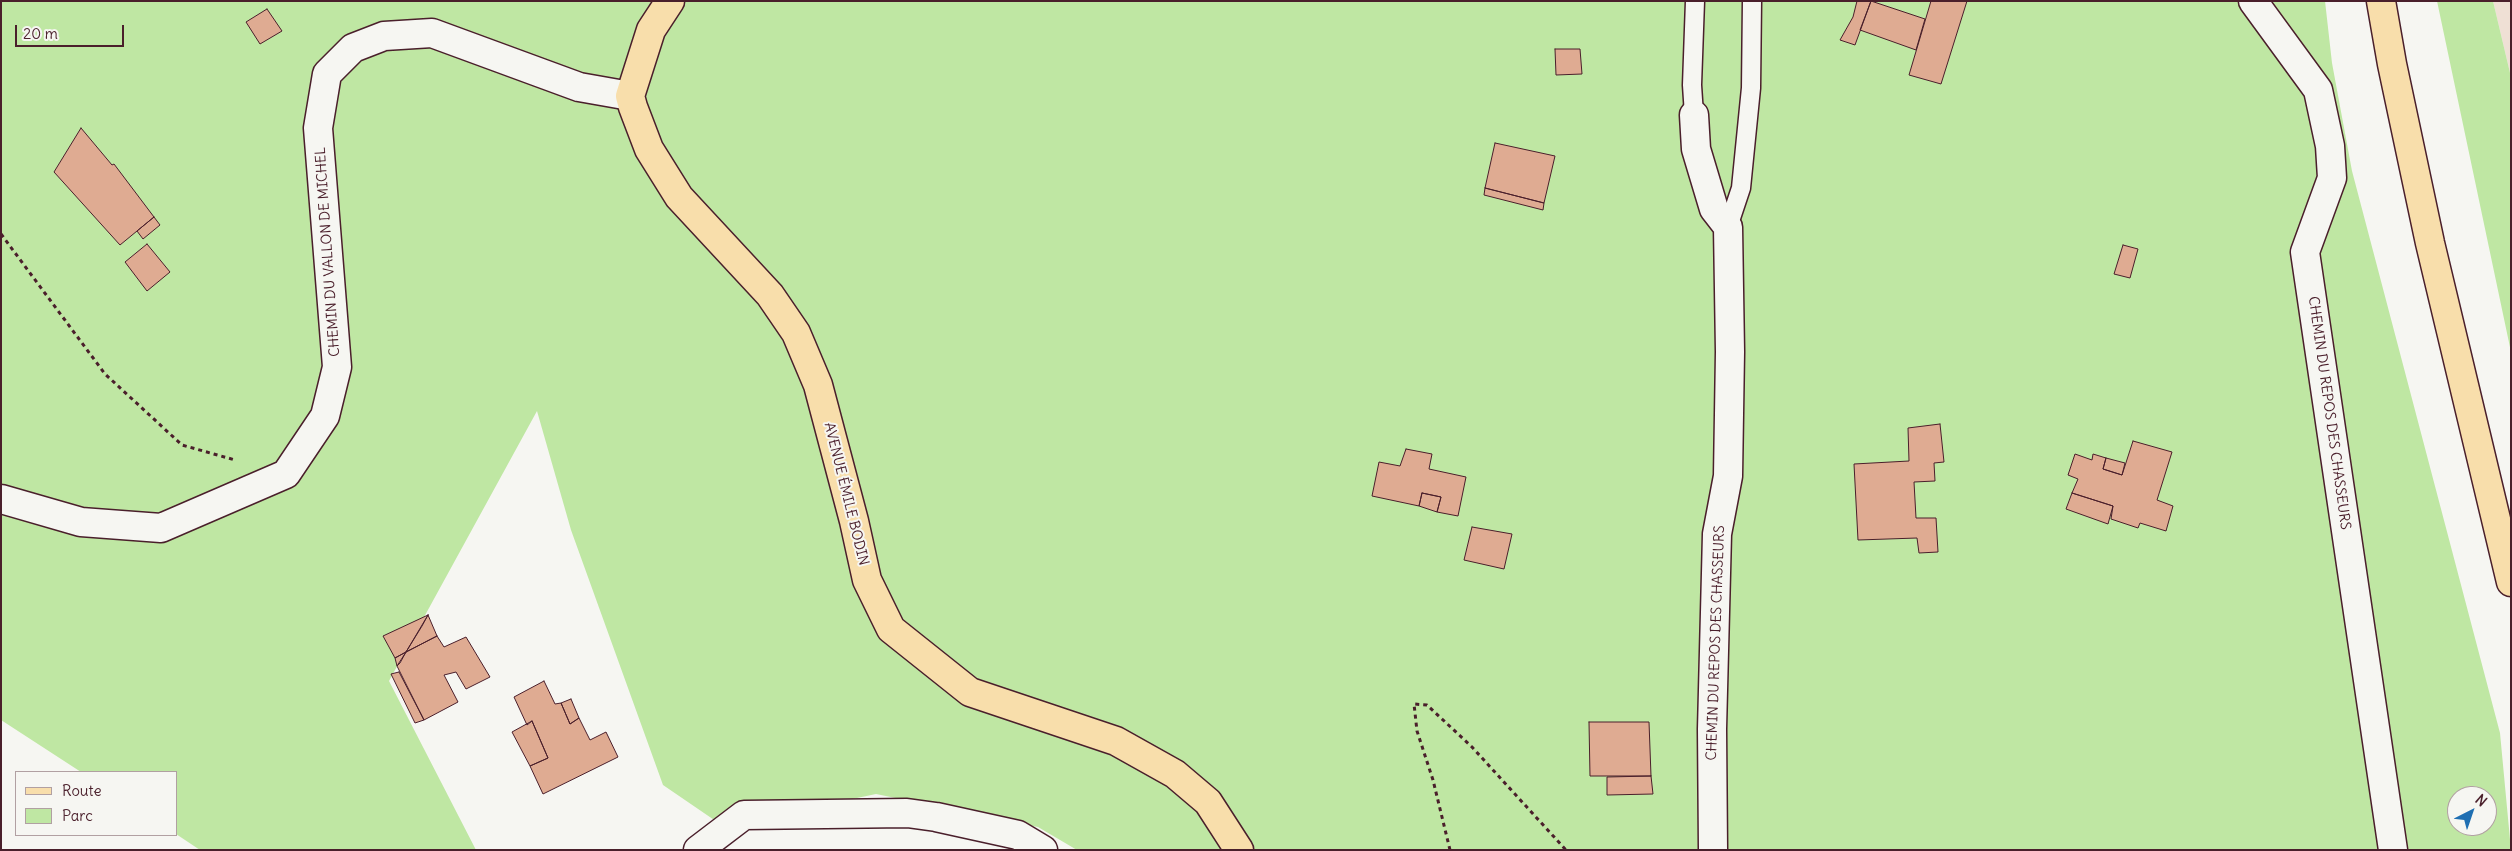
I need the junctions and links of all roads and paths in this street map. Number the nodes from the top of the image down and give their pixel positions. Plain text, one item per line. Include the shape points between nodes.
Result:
1 (670, 1) edge
2 (1695, 1) edge
3 (1752, 1) edge
4 (2253, 1) edge
5 (2381, 1) edge
6 (630, 96) junction
7 (1694, 115) joint
8 (1728, 227) junction
9 (1, 234) edge
10 (239, 461) dead end
11 (1, 499) edge
12 (2511, 582) edge
13 (698, 850) edge
14 (1043, 850) edge
15 (1239, 850) edge
16 (1450, 850) edge
17 (1566, 850) edge
18 (1713, 850) edge
19 (2393, 850) edge

1 - 6 main road via 651,30
2 - 7 lane
3 - 8 lane via 1751,88 1741,188
4 - 19 street, CHEMIN DU REPOS DES CHASSEURS via 2318,90 2330,146 2332,178 2305,252
5 - 12 main road via 2430,243
6 - 11 street, CHEMIN DU VALLON DE MICHEL via 579,87 432,33 384,36 354,48 327,74 318,128 337,366 325,416 286,474 161,528 81,522
6 - 15 main road, AVENUE ÉMILE BODIN via 649,149 679,197 770,295 796,333 818,385 867,580 891,629 970,692 1116,741 1175,774 1208,802
7 - 8 street via 1696,149 1714,209
8 - 18 street, CHEMIN DU REPOS DES CHASSEURS via 1728,476 1717,534 1712,728
9 - 10 path via 106,374 182,445
13 - 14 street via 744,815 907,813 936,816 1018,835
16 - 17 path via 1417,731 1414,704 1427,705 1472,747

